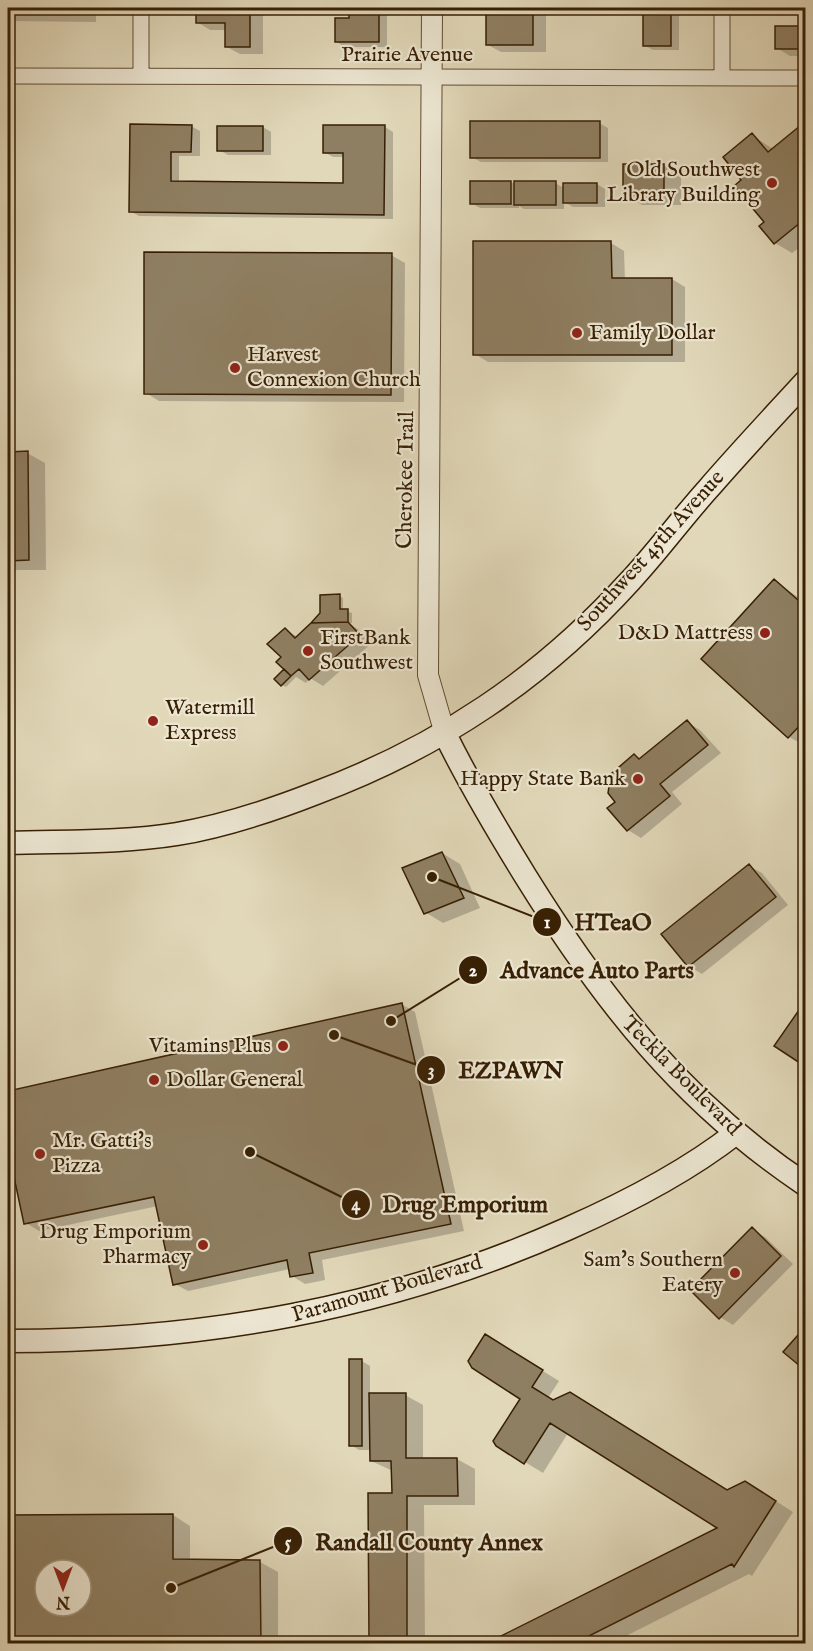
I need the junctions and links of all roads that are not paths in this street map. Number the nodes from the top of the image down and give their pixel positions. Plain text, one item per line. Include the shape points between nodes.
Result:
1 (141, 8) edge
2 (432, 8) edge
3 (723, 8) edge
4 (8, 76) edge
5 (141, 76) junction
6 (431, 77) junction
7 (722, 78) junction
8 (806, 78) edge
9 (806, 381) edge
10 (445, 734) junction
11 (8, 843) edge
12 (736, 1133) junction
13 (806, 1185) edge
14 (8, 1341) edge

1 - 5 street
2 - 6 street, Cherokee Trail
3 - 7 street
4 - 5 street, Prairie Avenue
5 - 6 street, Prairie Avenue
6 - 7 street, Prairie Avenue
6 - 10 street, Cherokee Trail via 428,675
7 - 8 street, Prairie Avenue
9 - 10 main road, Southwest 45th Avenue via 708,488 630,582 505,695
10 - 11 main road, Southwest 45th Avenue via 351,780 262,814 217,826 137,839
10 - 12 main road, Teckla Boulevard via 516,860 597,985 656,1056
12 - 13 main road, Teckla Boulevard
12 - 14 main road, Paramount Boulevard via 707,1155 605,1213 514,1252 407,1288 317,1311 199,1332 141,1338

